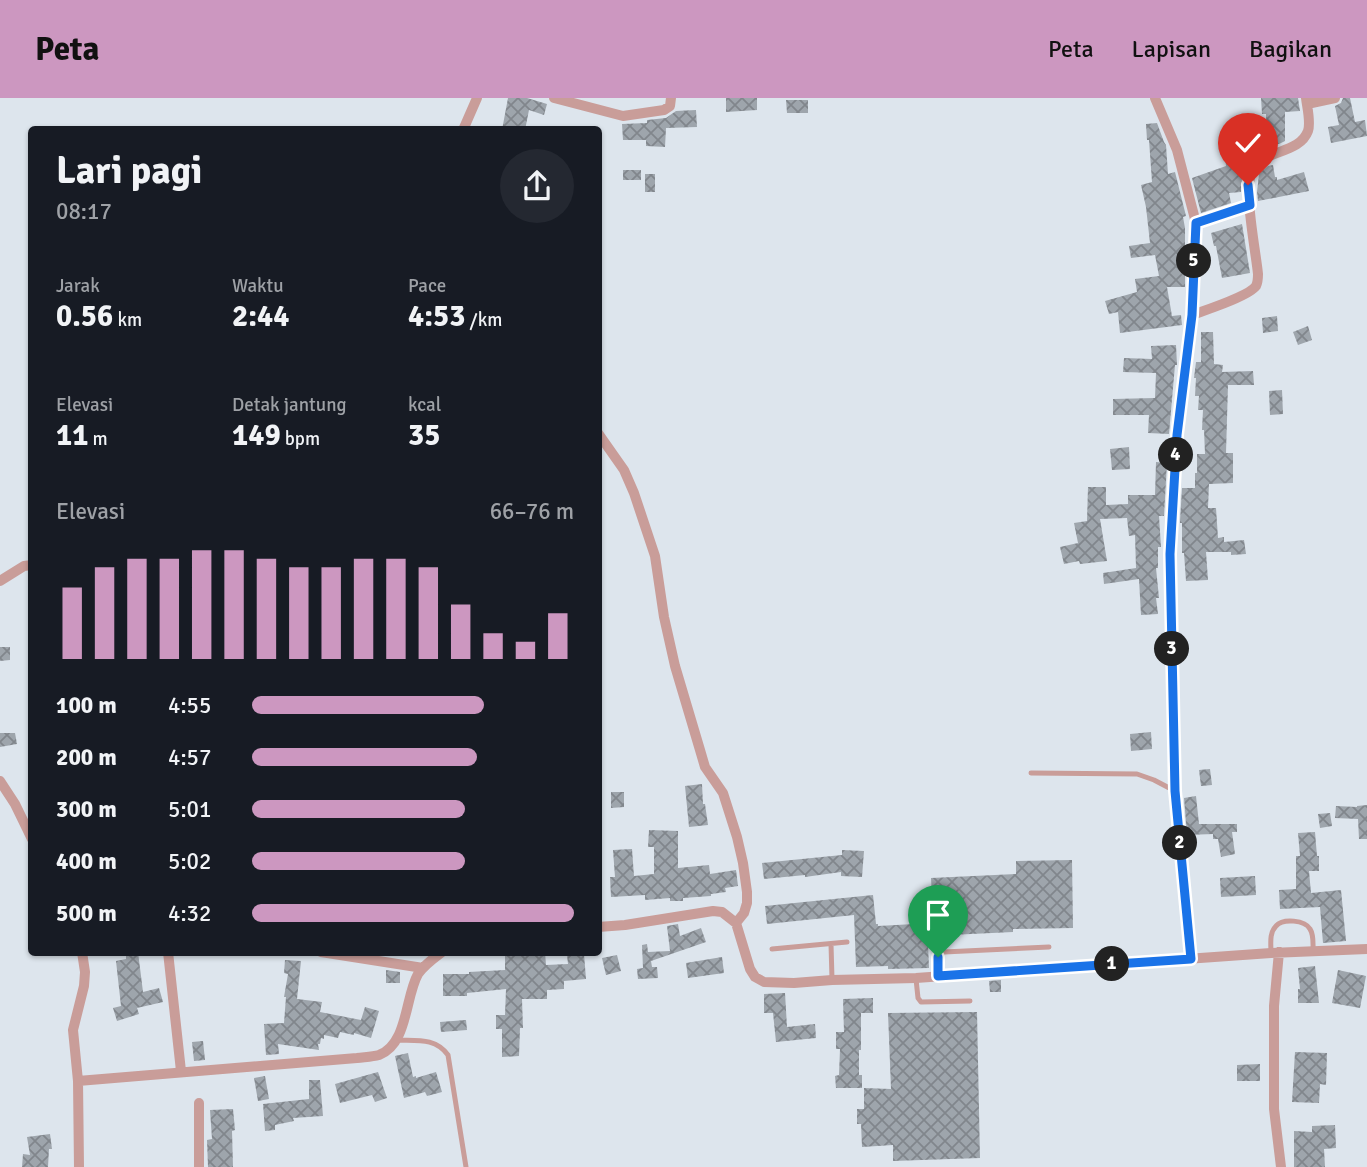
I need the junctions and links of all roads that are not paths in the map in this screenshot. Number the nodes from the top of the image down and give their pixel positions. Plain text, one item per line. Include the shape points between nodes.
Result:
1 (477, 98) edge
2 (554, 98) edge
3 (671, 98) edge
4 (1155, 98) edge
5 (1335, 98) edge
6 (1306, 101) edge
7 (465, 126) edge
8 (1250, 205) junction
9 (1196, 223) junction
10 (1192, 315) junction
11 (602, 439) edge
12 (28, 566) edge
13 (0, 581) edge
14 (1031, 773) dead end
15 (0, 781) edge
16 (1175, 791) junction
17 (28, 831) edge
18 (736, 923) junction
19 (602, 927) edge
20 (847, 942) dead end
21 (831, 944) junction
22 (1049, 947) dead end
23 (772, 949) dead end
24 (1367, 949) edge
25 (1313, 951) junction
26 (1275, 953) junction
27 (83, 956) edge
28 (169, 956) edge
29 (346, 956) edge
30 (436, 956) edge
31 (1191, 959) junction
32 (423, 968) junction
33 (938, 976) junction
34 (916, 978) junction
35 (832, 980) junction
36 (970, 1001) dead end
37 (396, 1040) junction
38 (181, 1071) junction
39 (78, 1081) junction
40 (199, 1103) dead end
41 (79, 1167) edge
42 (199, 1167) edge
43 (466, 1167) edge
44 (1281, 1167) edge

1 - 7 street
2 - 3 street via 623,116 664,110
4 - 9 street via 1177,149
5 - 6 street
6 - 8 street via 1309,129 1302,140 1260,160 1252,170
8 - 9 street
8 - 10 street via 1257,283 1245,295
9 - 10 street
10 - 16 street via 1177,435 1170,554
11 - 18 street via 635,493 655,556 669,642 705,767 719,784 737,837 747,903
12 - 13 street
14 - 16 lane via 1137,774
15 - 17 street
16 - 31 street
18 - 19 street via 713,911
18 - 35 street via 755,977 764,982
20 - 21 lane
21 - 23 lane
21 - 35 lane
22 - 33 lane via 944,952 938,957
24 - 25 street
25 - 26 street
25 - 26 lane via 1310,928 1283,921 1271,934
26 - 31 street
26 - 44 street via 1274,1109
27 - 39 street via 84,986 73,1030
28 - 38 street
29 - 32 street
30 - 32 street
31 - 33 street
32 - 37 street
33 - 34 street
34 - 35 street
34 - 36 lane via 921,1002
37 - 38 street via 380,1055
37 - 43 lane via 434,1043 448,1055
38 - 39 street
39 - 41 street
40 - 42 street

